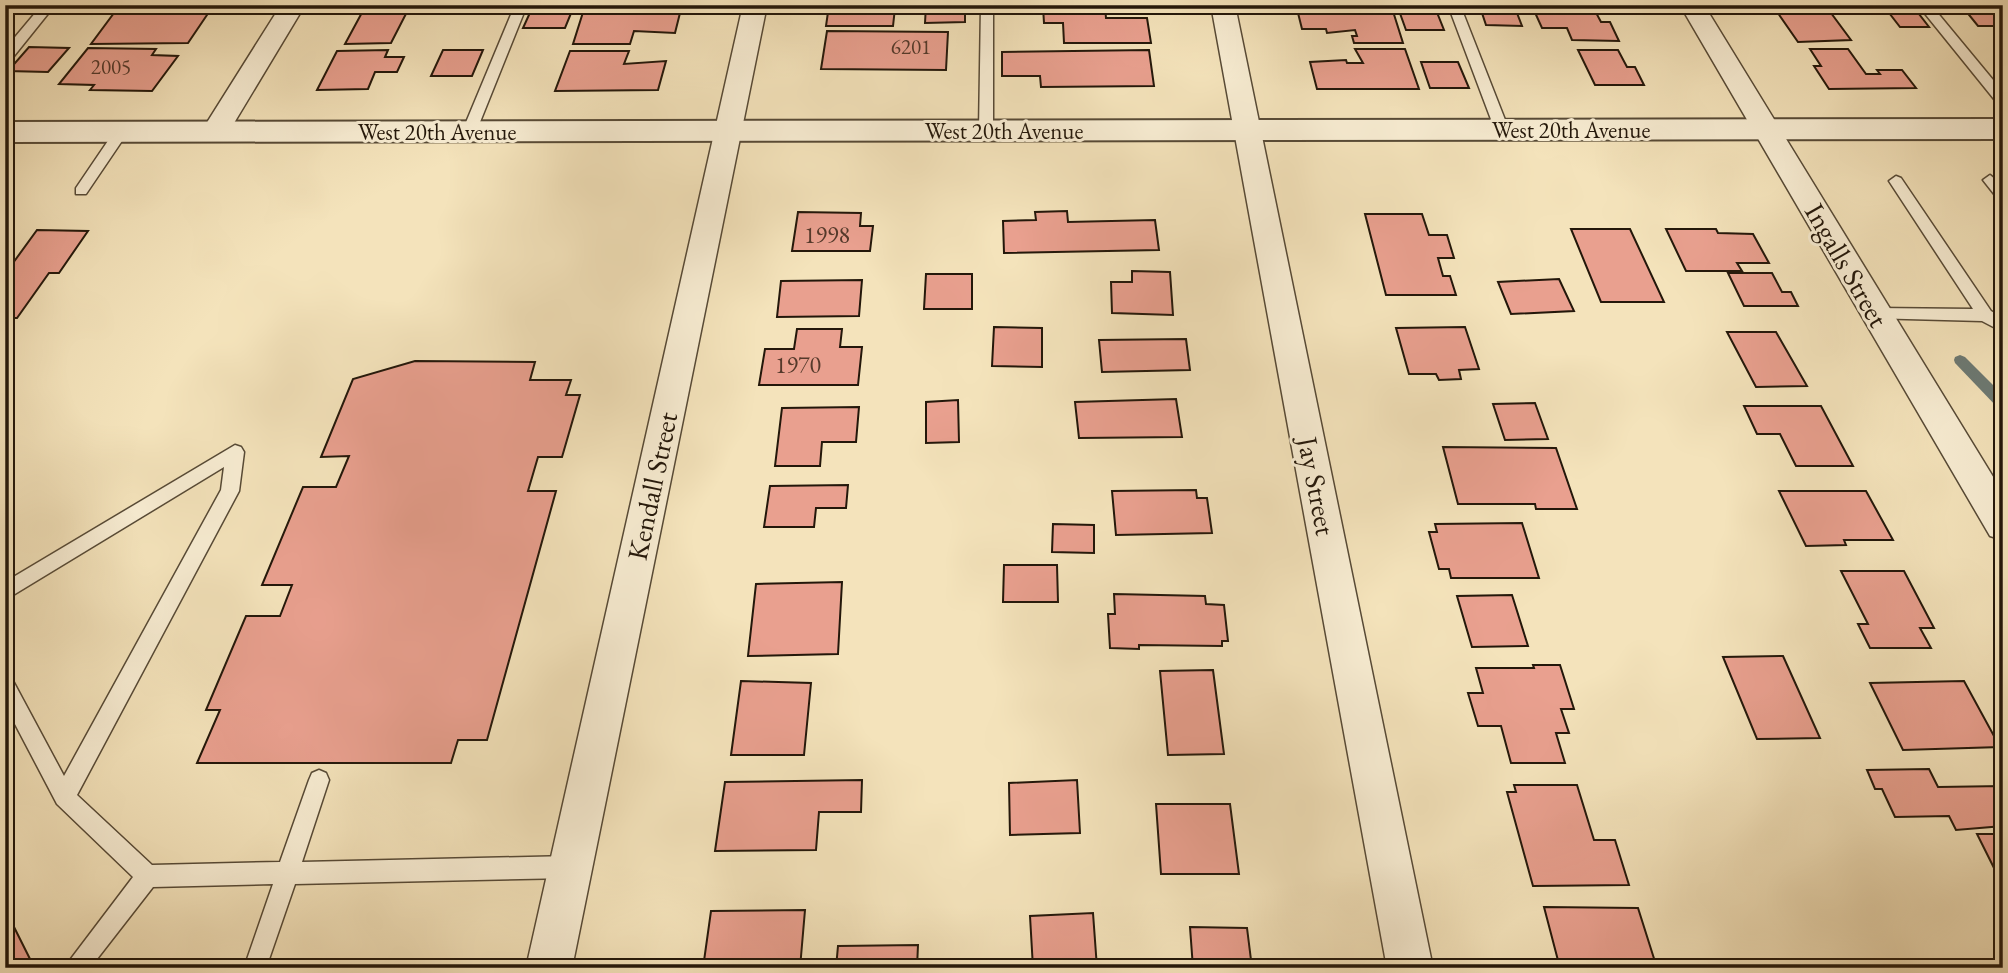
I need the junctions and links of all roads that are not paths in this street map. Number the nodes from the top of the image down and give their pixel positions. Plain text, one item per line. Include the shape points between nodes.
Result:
1 (49, 5) edge
2 (293, 5) edge
3 (521, 5) edge
4 (755, 5) edge
5 (987, 5) edge
6 (1223, 5) edge
7 (1454, 5) edge
8 (1692, 5) edge
9 (1924, 5) edge
10 (5, 58) edge
11 (2003, 101) edge
12 (1768, 129) junction
13 (2003, 129) edge
14 (1502, 130) junction
15 (727, 131) junction
16 (986, 131) junction
17 (1248, 131) junction
18 (5, 132) edge
19 (121, 132) junction
20 (215, 132) junction
21 (469, 132) junction
22 (1990, 180) dead end
23 (1896, 181) dead end
24 (81, 191) dead end
25 (2003, 196) edge
26 (1875, 314) junction
27 (1985, 315) junction
28 (2003, 326) edge
29 (2003, 524) edge
30 (5, 593) edge
31 (5, 685) edge
32 (319, 780) dead end
33 (64, 797) junction
34 (570, 867) junction
35 (288, 873) junction
36 (148, 876) junction
37 (75, 968) edge
38 (255, 968) edge
39 (549, 968) edge
40 (1410, 968) edge

1 - 10 lane
2 - 20 street
3 - 21 lane
4 - 15 street, Kendall Street
5 - 16 lane
6 - 17 street, Jay Street
7 - 14 lane
8 - 12 street, Ingalls Street
9 - 11 lane
12 - 13 street, West 20th Avenue
12 - 14 street, West 20th Avenue
12 - 26 street, Ingalls Street
14 - 17 street, West 20th Avenue
15 - 16 street, West 20th Avenue
15 - 21 street, West 20th Avenue
15 - 34 street, Kendall Street
16 - 17 street, West 20th Avenue
17 - 40 street, Jay Street
18 - 19 street, West 20th Avenue
19 - 20 street, West 20th Avenue
19 - 24 lane
20 - 21 street, West 20th Avenue
22 - 25 lane
23 - 27 lane
26 - 27 lane
26 - 29 street, Ingalls Street
27 - 28 lane
30 - 33 lane via 235,453 230,491
31 - 33 lane
32 - 35 lane
33 - 36 lane
34 - 35 lane
34 - 39 street, Kendall Street
35 - 36 lane
35 - 38 lane
36 - 37 lane

